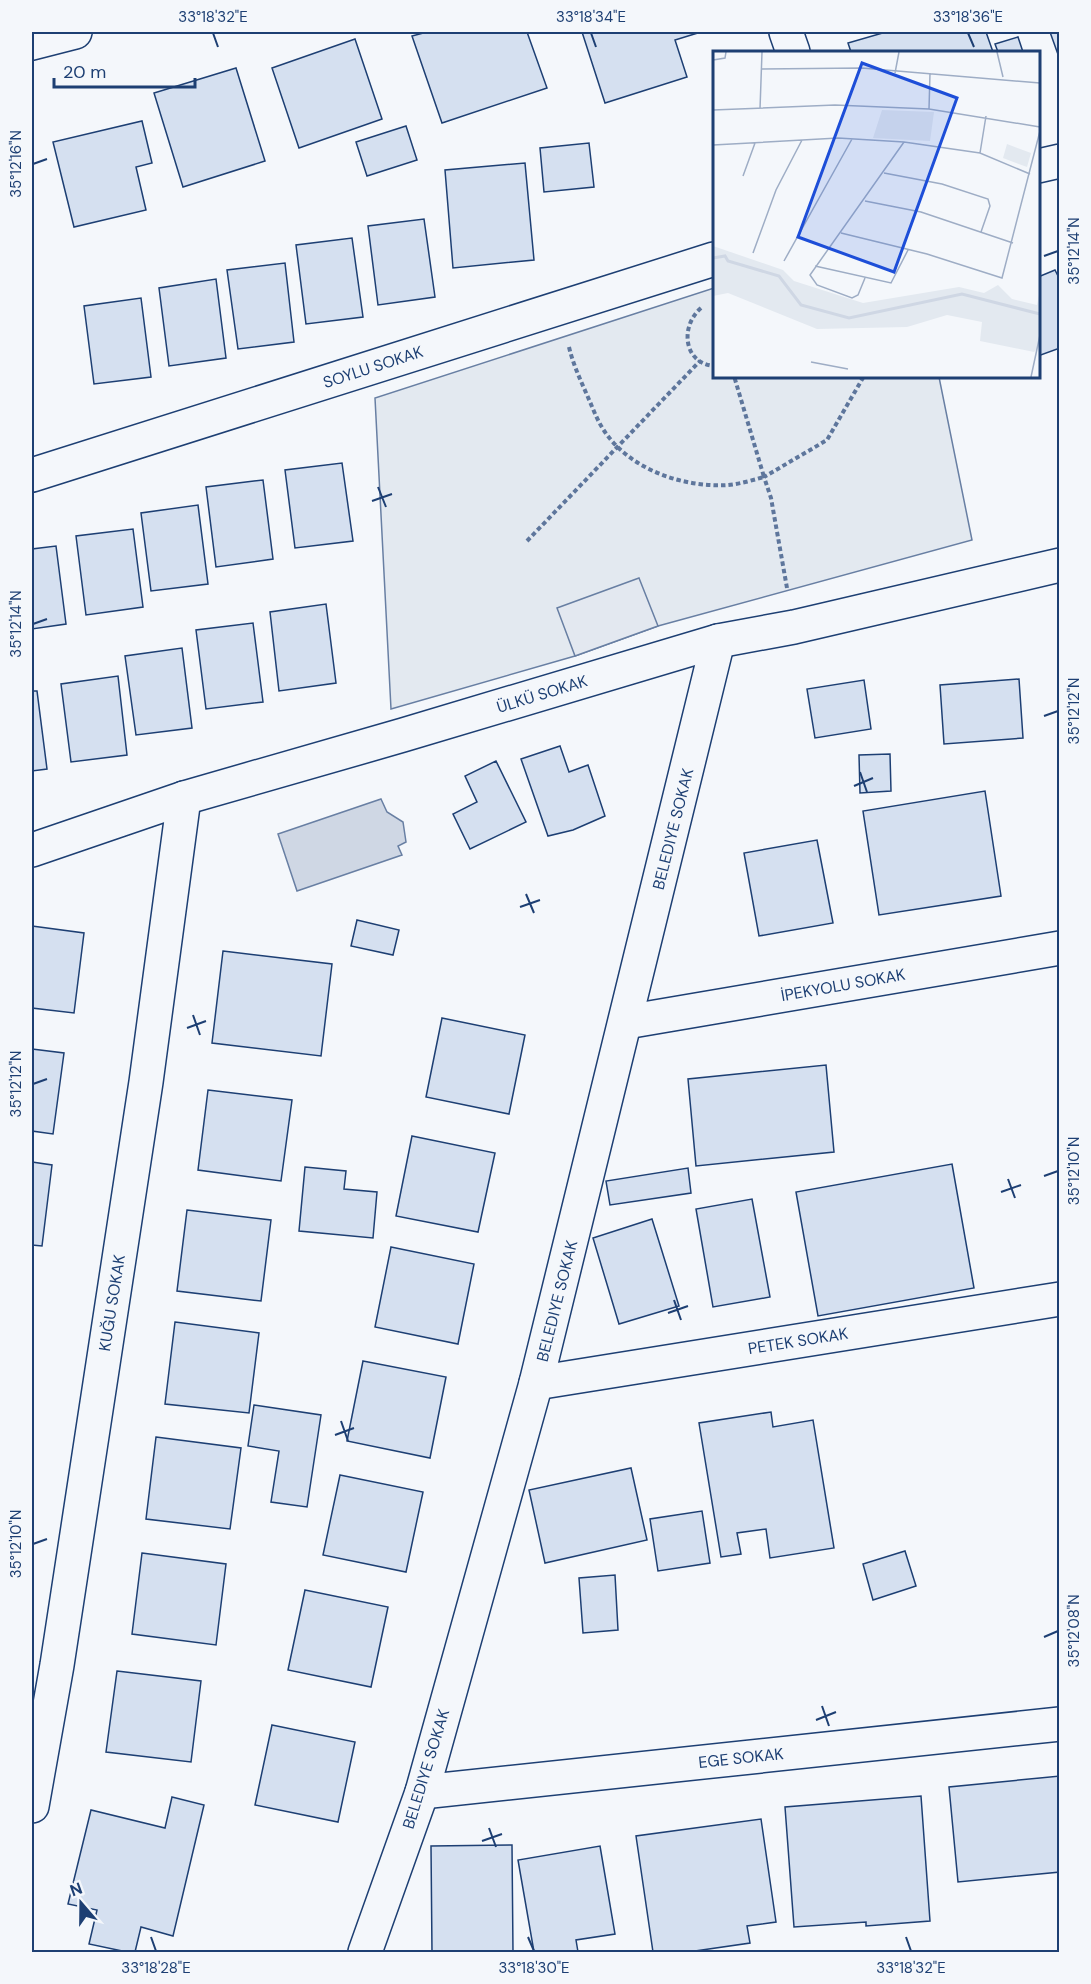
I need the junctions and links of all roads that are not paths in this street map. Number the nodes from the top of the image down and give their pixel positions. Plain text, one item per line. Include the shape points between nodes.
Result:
1 (75, 32) edge
2 (786, 32) edge
3 (32, 43) edge
4 (793, 51) edge
5 (1059, 161) edge
6 (1040, 166) edge
7 (713, 259) edge
8 (32, 475) edge
9 (1059, 565) edge
10 (718, 641) junction
11 (184, 798) junction
12 (32, 850) edge
13 (1059, 948) edge
14 (626, 1022) junction
15 (1059, 1299) edge
16 (537, 1383) junction
17 (1059, 1724) edge
18 (422, 1792) junction
19 (32, 1806) edge
20 (364, 1953) edge

1 - 3 street
2 - 4 street
5 - 6 street
7 - 8 street, SOYLU SOKAK
9 - 10 street, ÜLKÜ SOKAK
10 - 11 street, ÜLKÜ SOKAK
10 - 14 street, BELEDIYE SOKAK
11 - 12 street, ÜLKÜ SOKAK
11 - 19 street, KUĞU SOKAK via 146,1082
13 - 14 street, İPEKYOLU SOKAK
14 - 16 street, BELEDIYE SOKAK
15 - 16 street, PETEK SOKAK
16 - 18 street, BELEDIYE SOKAK
17 - 18 street, EGE SOKAK
18 - 20 street, BELEDIYE SOKAK

